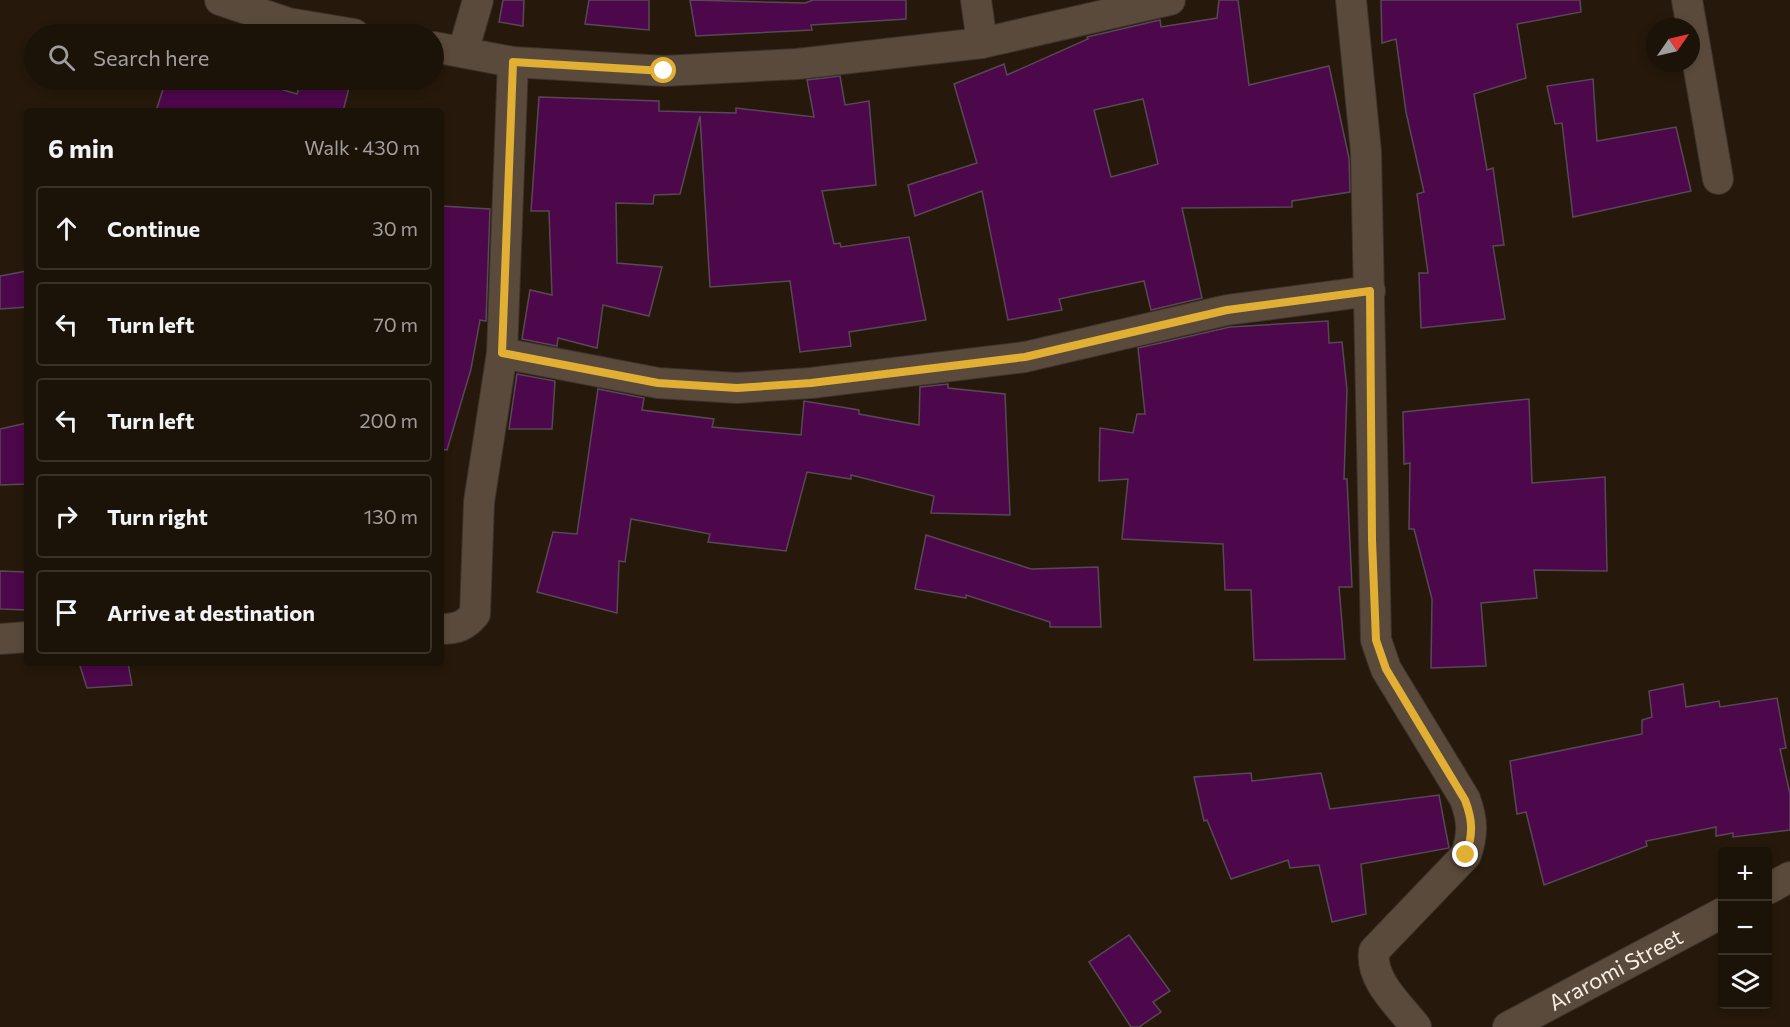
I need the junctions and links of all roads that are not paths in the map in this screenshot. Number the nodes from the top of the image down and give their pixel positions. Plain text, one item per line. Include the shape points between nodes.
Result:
1 (220, 0) edge
2 (478, 0) edge
3 (976, 0) edge
4 (1170, 0) edge
5 (1352, 0) edge
6 (1687, 0) edge
7 (294, 24) edge
8 (982, 43) junction
9 (444, 49) edge
10 (463, 52) junction
11 (513, 62) junction
12 (1718, 179) dead end
13 (1370, 291) junction
14 (502, 353) junction
15 (444, 629) edge
16 (24, 637) edge
17 (0, 639) edge
18 (1790, 877) edge
19 (1772, 886) edge
20 (1718, 915) edge
21 (1416, 1027) edge
22 (1508, 1027) edge

1 - 7 street
2 - 10 street
3 - 8 street
4 - 8 street
5 - 13 street via 1366,152
6 - 12 street
8 - 11 street via 797,64 664,71
9 - 10 street
10 - 11 street
11 - 14 street
13 - 14 street via 1227,310 1025,357 811,383 737,388 658,383
13 - 21 street via 1376,640 1386,669 1472,818 1466,855 1374,951 1379,979
14 - 15 street via 479,502 475,614 466,624
16 - 17 street
18 - 19 street
20 - 22 street, Araromi Street

